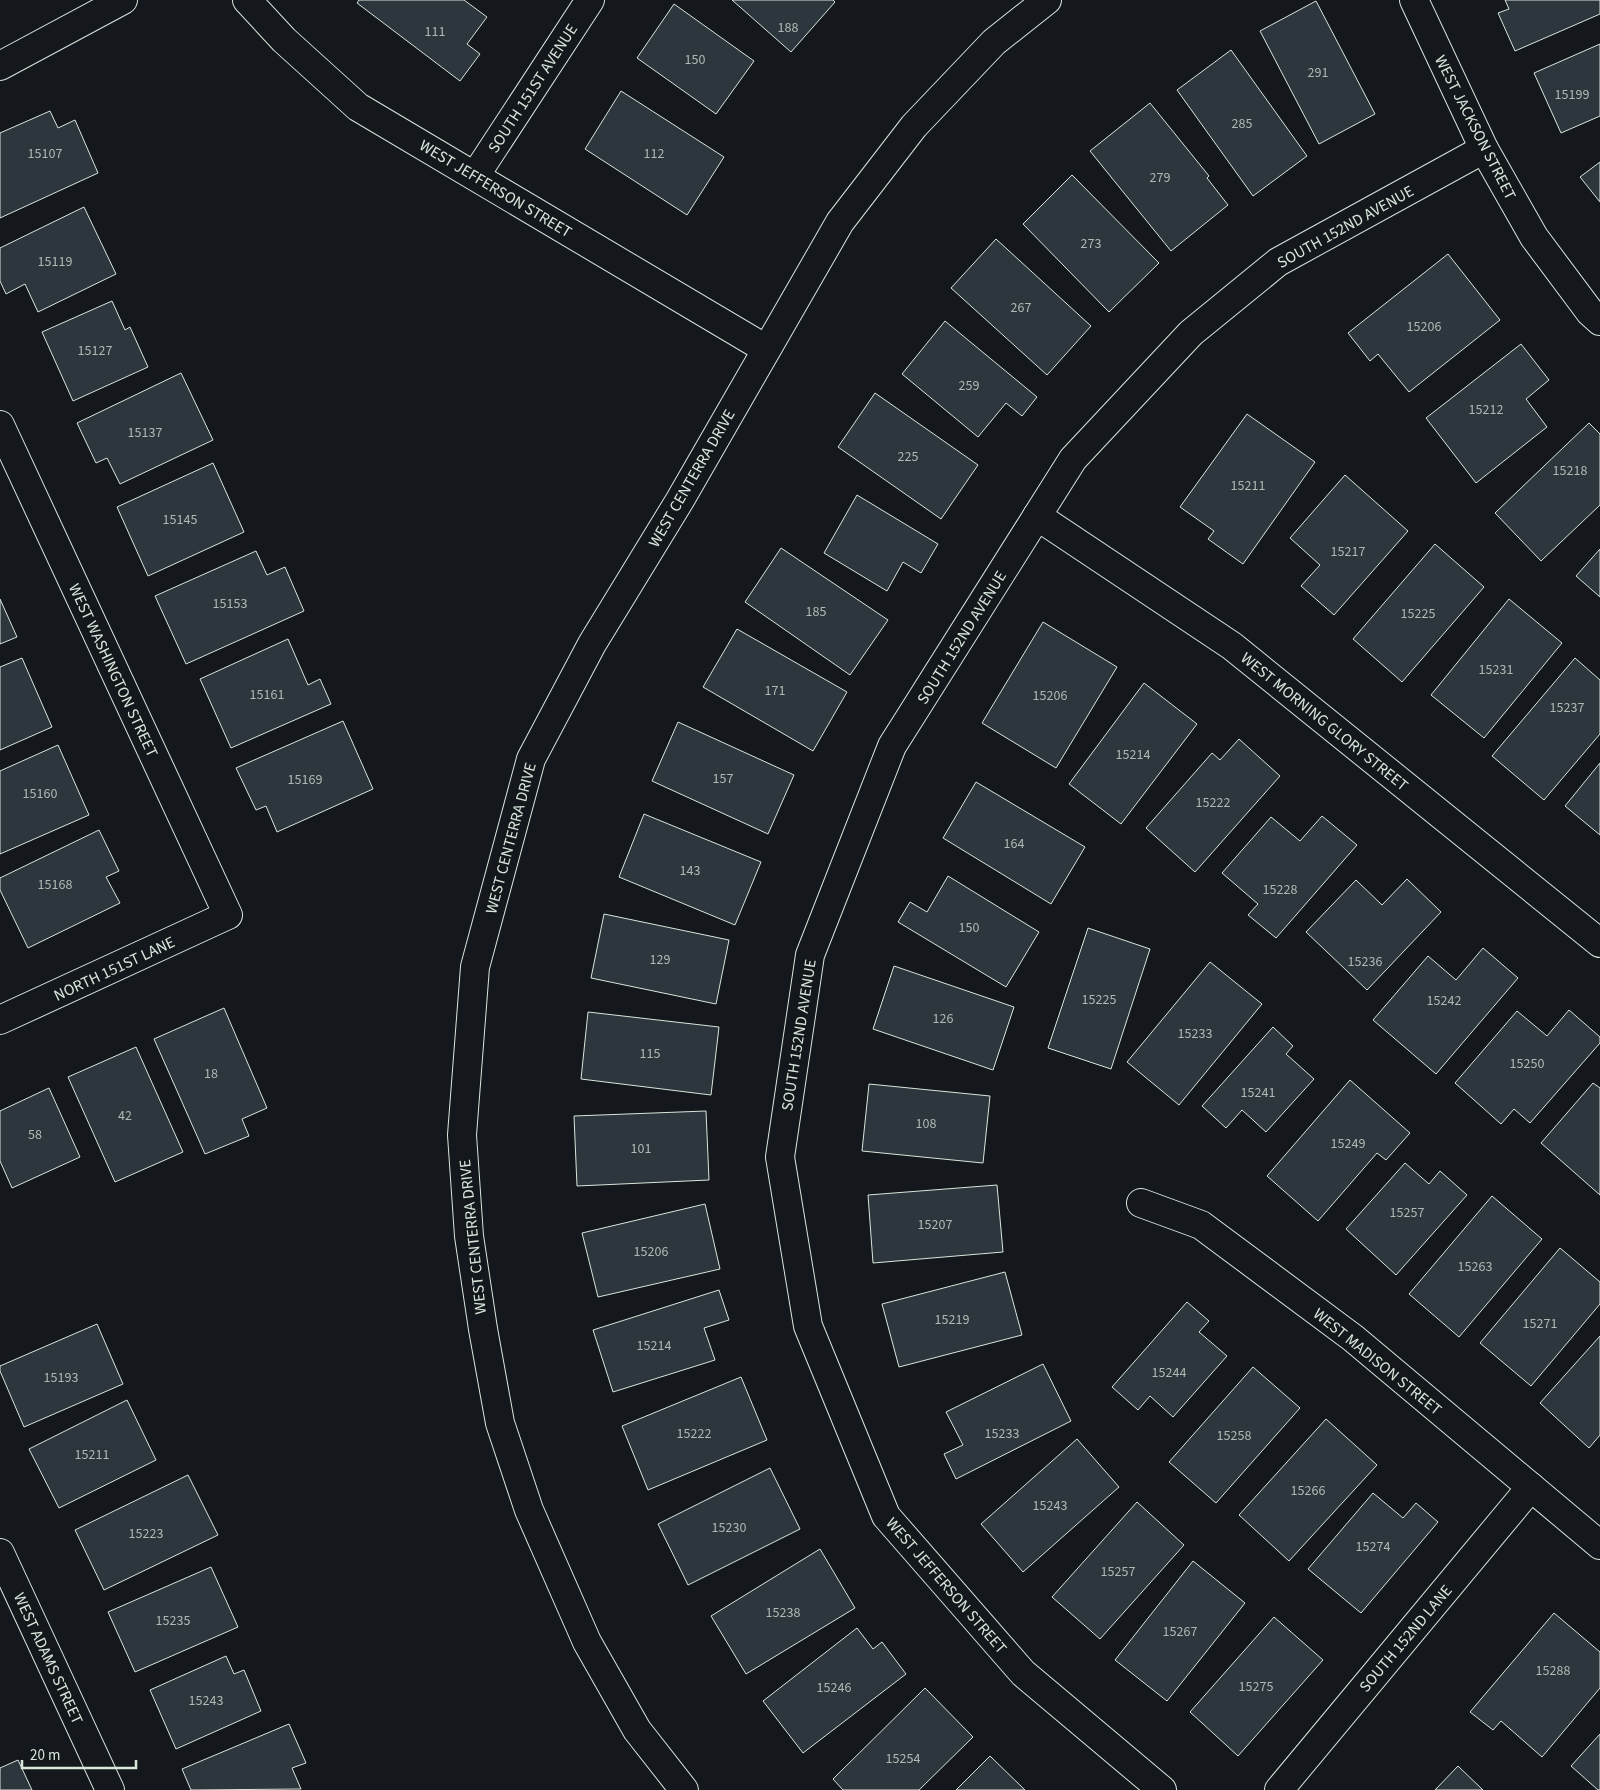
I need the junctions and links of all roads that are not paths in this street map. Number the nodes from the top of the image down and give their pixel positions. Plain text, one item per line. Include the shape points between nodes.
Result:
1 (123, 0) edge
2 (247, 0) edge
3 (590, 0) edge
4 (1047, 0) edge
5 (1414, 0) edge
6 (0, 66) edge
7 (1484, 150) junction
8 (475, 176) junction
9 (1600, 322) edge
10 (766, 349) junction
11 (0, 425) edge
12 (1037, 516) junction
13 (228, 916) joint
14 (1600, 943) edge
15 (0, 1020) edge
16 (1141, 1203) dead end
17 (808, 1326) joint
18 (1531, 1487) junction
19 (1600, 1545) edge
20 (0, 1553) edge
21 (110, 1790) edge
22 (684, 1790) edge
23 (1162, 1790) edge
24 (1279, 1790) edge

1 - 6 street
2 - 8 street, WEST JEFFERSON STREET via 284,40 358,107
3 - 8 street, SOUTH 151ST AVENUE
4 - 10 street, WEST CENTERRA DRIVE via 994,42 914,126 840,222
5 - 7 street, WEST JACKSON STREET
7 - 9 street, WEST JACKSON STREET via 1534,237
7 - 12 street, SOUTH 152ND AVENUE via 1278,262 1191,333 1074,460
8 - 10 street, WEST JEFFERSON STREET
10 - 22 street, WEST CENTERRA DRIVE via 680,500 592,644 531,759 475,967 462,1134 469,1236 484,1338 500,1423 529,1510 587,1642 637,1730
11 - 13 street, WEST WASHINGTON STREET
12 - 14 street, WEST MORNING GLORY STREET via 1232,646
12 - 17 street, SOUTH 152ND AVENUE via 892,746 810,955 780,1157
13 - 15 street, NORTH 151ST LANE
16 - 18 street, WEST MADISON STREET via 1201,1225 1352,1338
17 - 23 street, WEST JEFFERSON STREET via 886,1516 1023,1673
18 - 19 street, WEST MADISON STREET
18 - 24 street, SOUTH 152ND LANE
20 - 21 street, WEST ADAMS STREET

